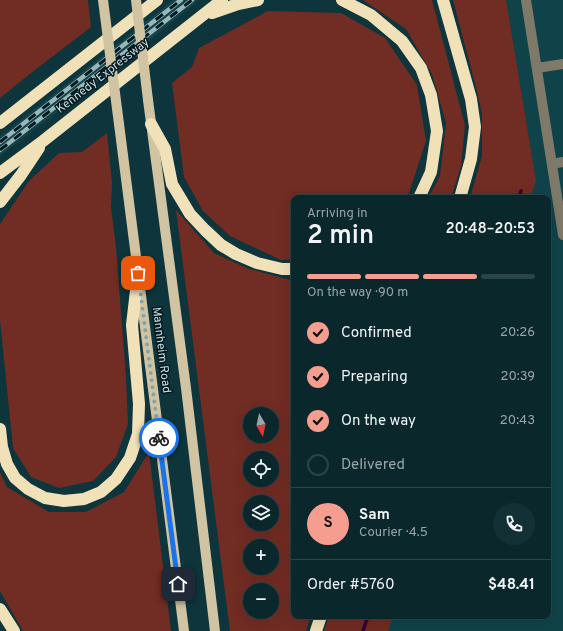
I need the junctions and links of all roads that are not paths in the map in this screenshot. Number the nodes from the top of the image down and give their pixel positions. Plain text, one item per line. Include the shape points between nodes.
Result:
1 (103, 0) edge
2 (136, 0) edge
3 (157, 0) edge
4 (222, 0) edge
5 (258, 0) edge
6 (342, 0) edge
7 (443, 0) edge
8 (526, 0) edge
9 (192, 24) junction
10 (563, 64) edge
11 (537, 68) junction
12 (0, 123) edge
13 (151, 124) junction
14 (43, 141) junction
15 (563, 162) edge
16 (552, 164) junction
17 (0, 173) edge
18 (420, 195) edge
19 (461, 195) edge
20 (0, 202) edge
21 (561, 210) edge
22 (563, 235) edge
23 (291, 269) edge
24 (138, 273) junction
25 (0, 429) edge
26 (0, 609) edge
27 (320, 619) edge
28 (14, 631) edge
29 (184, 631) edge
30 (215, 631) edge
31 (316, 631) edge

1 - 24 main road, Mannheim Road, bridge
2 - 13 main road, Mannheim Road, bridge
3 - 12 highway
4 - 9 highway, Kennedy Expressway
5 - 9 highway via 220,10
6 - 18 highway via 371,15 402,41 421,68 431,95 437,131 431,172
7 - 19 highway via 471,99 475,126 471,159
8 - 11 lane
9 - 14 highway, Kennedy Expressway
10 - 11 lane
11 - 16 lane
13 - 23 highway via 165,149 172,184 190,214 205,230 221,245 236,254 257,263
13 - 30 main road, Mannheim Road
14 - 17 highway, Kennedy Expressway
14 - 20 highway
15 - 16 lane
16 - 21 lane
21 - 22 lane
24 - 25 highway via 132,325 139,404 138,434 130,458 116,480 101,492 84,499 64,501 45,498 15,478 7,464
24 - 29 main road, Mannheim Road
26 - 28 highway
27 - 31 highway

